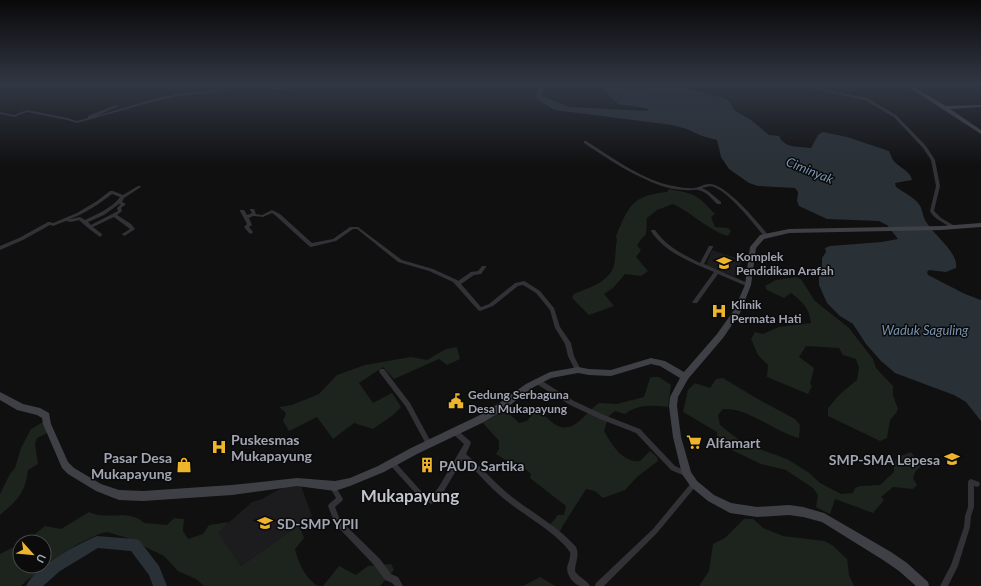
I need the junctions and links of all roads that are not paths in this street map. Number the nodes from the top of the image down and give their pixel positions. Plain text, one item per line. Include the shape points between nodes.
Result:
1 (26, 111) edge
2 (29, 111) edge
3 (103, 111) edge
4 (114, 111) edge
5 (887, 111) edge
6 (950, 111) edge
7 (0, 113) edge
8 (77, 122) junction
9 (981, 132) edge
10 (585, 142) dead end
11 (138, 187) dead end
12 (698, 188) junction
13 (123, 198) junction
14 (119, 202) junction
15 (719, 203) dead end
16 (242, 211) dead end
17 (114, 215) junction
18 (246, 217) junction
19 (66, 219) junction
20 (85, 222) junction
21 (981, 225) edge
22 (90, 227) junction
23 (953, 227) junction
24 (653, 231) dead end
25 (251, 232) dead end
26 (124, 234) dead end
27 (100, 235) dead end
28 (766, 235) junction
29 (711, 247) dead end
30 (0, 248) edge
31 (701, 265) junction
32 (484, 266) dead end
33 (717, 272) junction
34 (458, 284) junction
35 (748, 285) junction
36 (695, 302) dead end
37 (382, 370) dead end
38 (578, 370) junction
39 (685, 377) junction
40 (537, 381) junction
41 (0, 396) edge
42 (455, 432) junction
43 (429, 444) junction
44 (462, 455) junction
45 (392, 463) junction
46 (687, 474) junction
47 (694, 484) junction
48 (977, 484) dead end
49 (331, 485) junction
50 (399, 586) edge
51 (586, 586) edge
52 (599, 586) edge
53 (924, 586) edge
54 (944, 586) edge

1 - 7 street via 14,116
2 - 8 street
3 - 8 street
4 - 8 street
5 - 23 street via 895,116 930,154 938,180 938,191 932,211 935,217
6 - 9 main road
10 - 12 street via 642,177 680,189
11 - 13 street
12 - 15 street
12 - 28 street via 708,185 720,189
13 - 14 street
13 - 19 street via 111,192 99,202
14 - 17 street via 124,204
14 - 20 street
16 - 18 street
17 - 22 street
17 - 26 street via 133,229
18 - 25 street via 250,225 246,226
18 - 34 street via 253,212 263,216 272,211 311,244 334,240 352,228 358,228 400,261 431,270
19 - 20 street via 71,221 80,218
19 - 30 street via 53,225 50,223
20 - 22 street
21 - 23 main road
22 - 27 street
23 - 28 main road via 810,230
24 - 31 street via 657,238 675,251
28 - 35 main road via 753,247
29 - 31 street
31 - 33 street
32 - 34 street via 479,273 473,273
33 - 35 street
33 - 36 street
34 - 38 street via 481,309 491,305 517,284 524,283 538,292 552,309
35 - 39 main road via 737,311
37 - 43 street via 408,405
38 - 39 main road via 611,373 655,361
38 - 40 main road via 550,375
39 - 46 main road via 674,397 674,406 677,437
40 - 42 main road via 501,407
40 - 46 street via 572,403 638,431 673,468
41 - 49 main road via 20,408 43,412 65,465 99,488 119,494 143,496 232,490 297,482
42 - 43 main road
42 - 44 street via 468,443
43 - 45 main road
44 - 45 street via 454,463 435,499 431,501 420,494
44 - 51 street via 476,466 491,484 572,548 575,554 571,573
45 - 49 main road via 342,485
46 - 47 main road
47 - 52 street via 655,531
47 - 53 main road via 711,498 730,508 757,512 789,510 824,518 903,567
48 - 54 street via 972,482 967,527 954,566
49 - 50 street via 340,499 331,506 337,522

